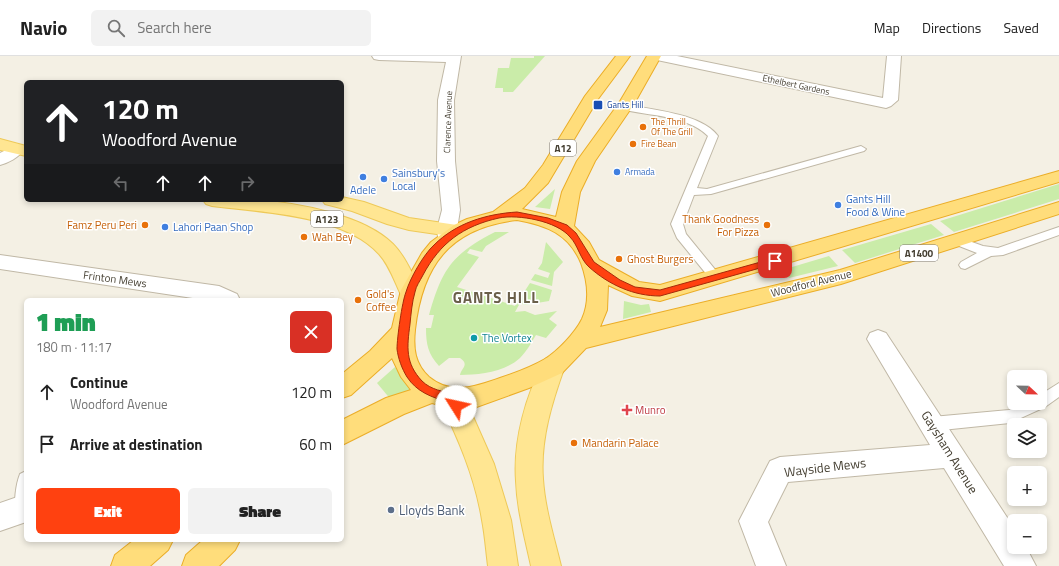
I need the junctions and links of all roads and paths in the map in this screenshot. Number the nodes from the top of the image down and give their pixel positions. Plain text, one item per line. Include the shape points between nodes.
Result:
1 (379, 56) edge
2 (623, 56) edge
3 (654, 56) edge
4 (657, 56) edge
5 (894, 56) edge
6 (454, 57) edge
7 (624, 107) junction
8 (0, 144) edge
9 (861, 149) dead end
10 (21, 151) edge
11 (0, 160) edge
12 (24, 163) edge
13 (1059, 176) edge
14 (690, 192) junction
15 (225, 202) edge
16 (340, 202) edge
17 (1059, 208) edge
18 (500, 215) junction
19 (564, 226) junction
20 (1059, 231) edge
21 (451, 232) junction
22 (958, 241) junction
23 (989, 252) junction
24 (0, 262) edge
25 (591, 264) junction
26 (965, 265) dead end
27 (716, 278) junction
28 (410, 291) junction
29 (226, 298) edge
30 (404, 330) junction
31 (878, 339) dead end
32 (582, 340) junction
33 (553, 366) junction
34 (344, 386) edge
35 (1059, 389) edge
36 (442, 396) junction
37 (1047, 398) edge
38 (1024, 410) edge
39 (932, 424) junction
40 (344, 432) edge
41 (951, 455) junction
42 (24, 485) edge
43 (16, 511) edge
44 (156, 542) edge
45 (223, 542) edge
46 (126, 566) edge
47 (197, 566) edge
48 (503, 566) edge
49 (546, 566) edge
50 (772, 566) edge
51 (1021, 566) edge

1 - 6 street
2 - 18 highway, A12 via 586,105 552,168 515,207
3 - 7 highway, A12
4 - 5 street, Ethelbert Gardens via 886,103 890,100
6 - 21 street, Clarence Avenue via 446,100 446,161
7 - 14 lane via 692,122 709,130 713,136
7 - 19 highway, A12 via 586,162 571,192
8 - 10 main road
9 - 14 lane via 707,192
10 - 11 street
10 - 12 main road via 16,161
13 - 27 highway
14 - 27 lane via 677,224 681,235
15 - 28 main road, A123 via 310,215 359,230 386,248
16 - 21 main road, A123 via 401,222
17 - 22 highway, Woodford Avenue / A1400
18 - 19 highway via 517,214
18 - 21 highway, A12
19 - 25 highway via 582,246
20 - 23 lane via 999,252
21 - 28 highway, A12 via 436,247
22 - 23 lane
22 - 32 highway, Woodford Avenue / A1400 via 841,277
23 - 26 lane
24 - 29 street, Frinton Mews via 219,294
25 - 27 highway via 617,282 647,293 660,293
25 - 32 highway via 597,280 597,309
28 - 30 highway, A12
30 - 34 highway via 378,358
30 - 36 highway via 402,348 408,368 420,385
31 - 39 street, Gaysham Avenue
32 - 33 highway
33 - 36 highway via 486,394 467,399
33 - 49 main road via 541,397 530,452 533,500
35 - 37 lane
36 - 40 highway via 395,406
36 - 48 main road via 460,414 478,456 491,498
38 - 39 lane via 1010,416
39 - 41 street, Gaysham Avenue
41 - 50 street, Wayside Mews via 780,470 754,521
41 - 51 street, Gaysham Avenue
42 - 43 lane
44 - 46 highway
45 - 47 highway

